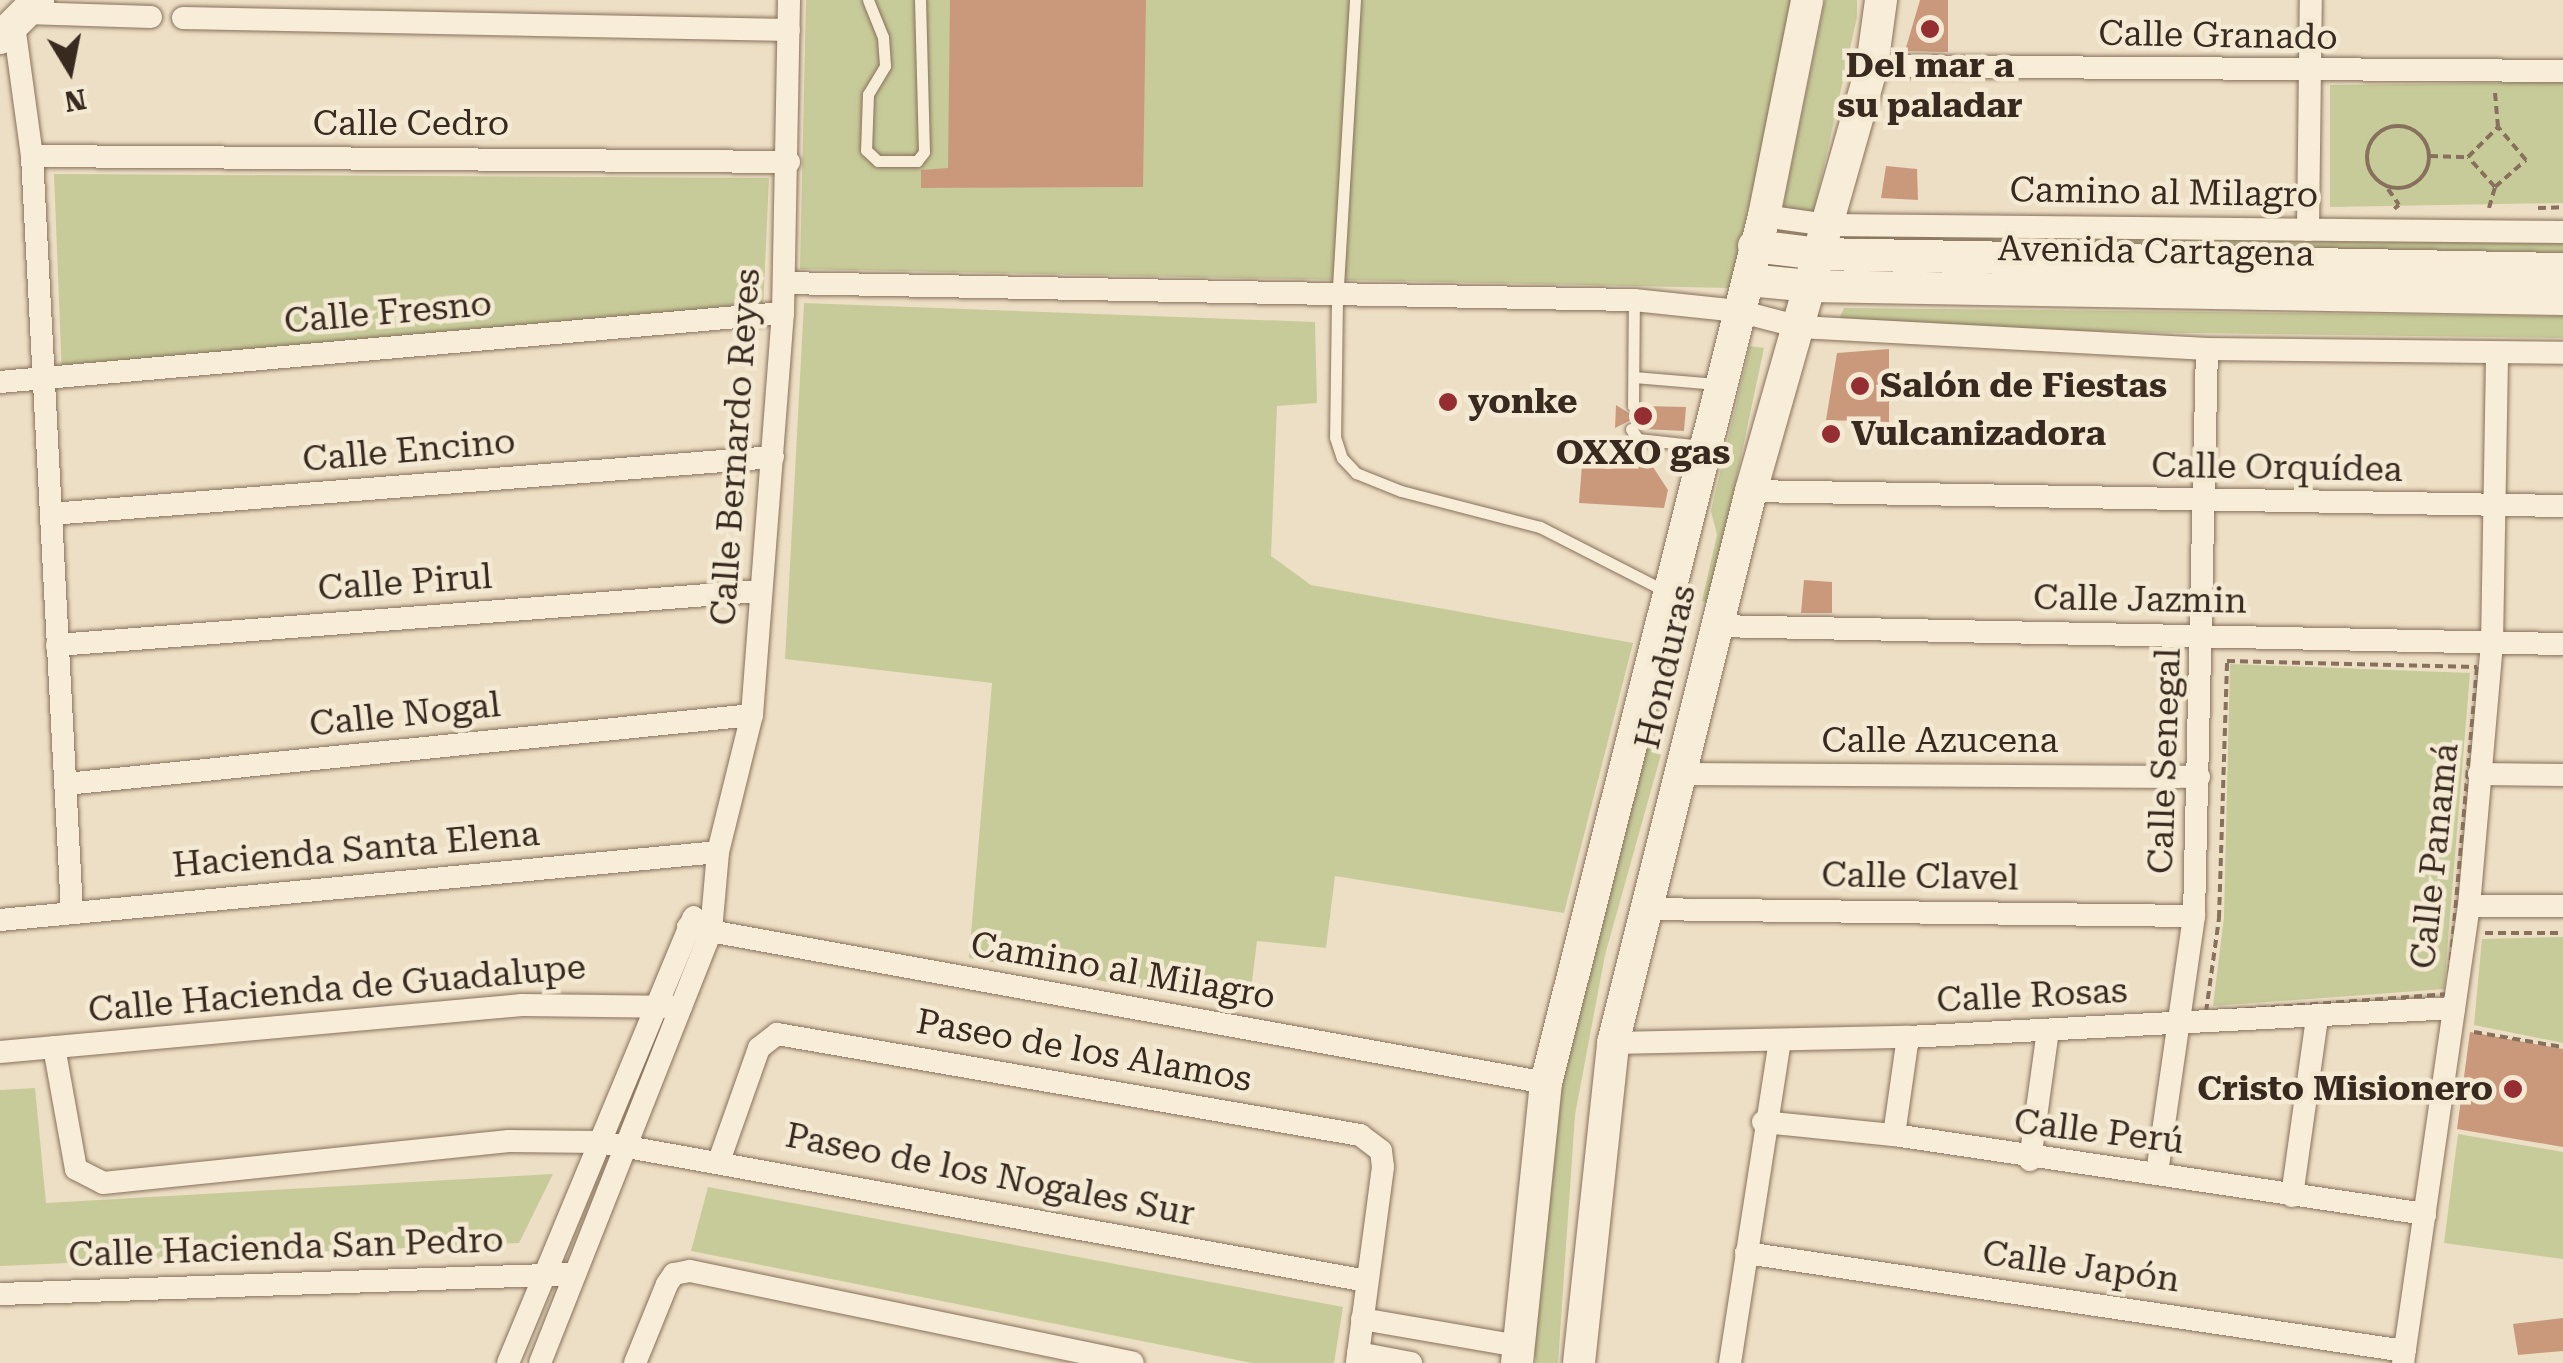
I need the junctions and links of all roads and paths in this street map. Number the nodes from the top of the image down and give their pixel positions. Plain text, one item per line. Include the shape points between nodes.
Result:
1 (789, 0) edge
2 (868, 0) edge
3 (920, 0) edge
4 (1355, 0) edge
5 (1807, 0) edge
6 (1881, 0) edge
7 (2310, 0) edge
8 (136, 11) edge
9 (183, 18) dead end
10 (20, 19) edge
11 (789, 30) junction
12 (1872, 66) junction
13 (2563, 71) edge
14 (2311, 72) junction
15 (2494, 79) dead end
16 (2498, 126) junction
17 (32, 156) junction
18 (2430, 156) junction
19 (2468, 157) junction
20 (789, 162) junction
21 (2385, 185) junction
22 (2496, 187) junction
23 (2490, 208) junction
24 (2508, 208) dead end
25 (2526, 208) dead end
26 (2563, 208) edge
27 (2470, 209) dead end
28 (2376, 210) dead end
29 (2392, 210) junction
30 (2411, 210) dead end
31 (2308, 230) junction
32 (1759, 231) junction
33 (2563, 232) edge
34 (1824, 240) junction
35 (2563, 269) edge
36 (1748, 280) junction
37 (784, 283) junction
38 (1810, 286) junction
39 (1337, 299) junction
40 (2563, 299) edge
41 (1634, 300) junction
42 (1738, 311) junction
43 (783, 313) junction
44 (1800, 327) junction
45 (2207, 348) junction
46 (2497, 353) junction
47 (2563, 353) edge
48 (1634, 377) junction
49 (43, 379) junction
50 (0, 382) edge
51 (1722, 384) junction
52 (1633, 406) dead end
53 (1630, 429) dead end
54 (1706, 447) junction
55 (774, 457) junction
56 (1750, 491) junction
57 (2208, 503) junction
58 (2563, 506) edge
59 (2494, 507) junction
60 (50, 514) junction
61 (759, 591) junction
62 (1670, 593) junction
63 (1716, 626) junction
64 (2204, 637) junction
65 (2492, 644) junction
66 (2563, 644) edge
67 (57, 645) junction
68 (1645, 694) junction
69 (1693, 712) junction
70 (752, 716) junction
71 (1682, 774) junction
72 (2479, 774) junction
73 (2563, 775) edge
74 (2199, 778) junction
75 (66, 784) junction
76 (718, 852) junction
77 (2469, 906) junction
78 (2563, 906) edge
79 (1644, 908) junction
80 (72, 912) junction
81 (2194, 916) junction
82 (0, 920) edge
83 (699, 929) junction
84 (2563, 933) edge
85 (2476, 934) dead end
86 (2451, 1001) junction
87 (655, 1004) junction
88 (680, 1007) junction
89 (2317, 1017) junction
90 (2181, 1023) junction
91 (2048, 1030) junction
92 (2466, 1031) dead end
93 (1908, 1037) junction
94 (1780, 1040) junction
95 (1613, 1043) junction
96 (54, 1047) junction
97 (2563, 1047) edge
98 (0, 1052) edge
99 (1546, 1083) junction
100 (1763, 1122) junction
101 (1894, 1135) junction
102 (600, 1142) junction
103 (626, 1145) junction
104 (719, 1160) junction
105 (2030, 1160) junction
106 (2157, 1173) junction
107 (2292, 1196) junction
108 (2425, 1214) junction
109 (1746, 1253) junction
110 (543, 1273) junction
111 (575, 1274) junction
112 (1367, 1281) junction
113 (0, 1294) edge
114 (1362, 1319) junction
115 (1518, 1354) edge
116 (2404, 1357) edge
117 (1358, 1358) edge
118 (508, 1363) edge
119 (540, 1363) edge
120 (635, 1363) edge
121 (1134, 1363) edge
122 (1411, 1363) edge
123 (1578, 1363) edge
124 (1730, 1363) edge

1 - 11 street, Calle Bernardo Reyes
2 - 3 lane via 883,37 885,66 868,94 866,150 878,162 917,161 924,152
4 - 39 lane
5 - 32 street, Honduras
6 - 12 street, Honduras
7 - 14 street
8 - 10 street
9 - 11 street
10 - 17 street
11 - 20 street, Calle Bernardo Reyes
12 - 14 street, Calle Granado
12 - 34 street, Honduras
13 - 14 street, Calle Granado
14 - 31 street
15 - 16 path
16 - 19 path
16 - 22 path via 2526,160
17 - 20 street, Calle Cedro
17 - 49 street
18 - 19 path
18 - 21 path via 2418,182
18 - 21 path via 2422,136 2410,128 2380,131 2367,158
19 - 22 path
20 - 37 street, Calle Bernardo Reyes
21 - 29 path via 2399,206
22 - 23 path
23 - 24 path
23 - 27 path
25 - 26 path
28 - 29 path
29 - 30 path
31 - 33 street, Camino al Milagro
31 - 34 street, Camino al Milagro
32 - 34 street, Avenida Cartagena
32 - 36 street, Honduras
34 - 35 street, Avenida Cartagena
34 - 38 street, Honduras
36 - 38 street, Avenida Cartagena
36 - 42 street, Honduras
37 - 39 street
37 - 43 street, Calle Bernardo Reyes
38 - 40 street, Avenida Cartagena
38 - 44 street, Honduras
39 - 41 street
39 - 62 lane via 1335,437 1356,473 1540,527
41 - 42 street
41 - 48 lane
42 - 44 street
42 - 51 street, Honduras
43 - 49 street, Calle Fresno
43 - 55 street, Calle Bernardo Reyes
44 - 45 street
44 - 56 street, Honduras
45 - 46 street
45 - 57 street, Calle Senegal
46 - 47 street
46 - 59 street, Calle Panamá
48 - 51 lane
48 - 52 lane
49 - 50 street, Calle Fresno
49 - 60 street
51 - 54 street, Honduras
53 - 54 lane via 1638,439
54 - 62 street, Honduras
55 - 60 street, Calle Encino
55 - 61 street, Calle Bernardo Reyes
56 - 57 street, Calle Orquídea
56 - 63 street, Honduras
57 - 59 street, Calle Orquídea
57 - 64 street, Calle Senegal
58 - 59 street, Calle Orquídea
59 - 65 street, Calle Panamá
60 - 67 street
61 - 67 street, Calle Pirul
61 - 70 street, Calle Bernardo Reyes
62 - 63 street
62 - 68 street, Honduras
63 - 64 street, Calle Jazmin
63 - 69 street, Honduras
64 - 65 street, Calle Jazmin
64 - 74 street, Calle Senegal
65 - 66 street, Calle Jazmin
65 - 72 street, Calle Panamá
67 - 75 street
68 - 69 street
68 - 99 street, Honduras
69 - 71 street, Honduras
70 - 75 street, Calle Nogal
70 - 76 street, Calle Bernardo Reyes
71 - 74 street, Calle Azucena
71 - 79 street, Honduras
72 - 73 street
72 - 77 street, Calle Panamá
74 - 81 street, Calle Senegal
75 - 80 street
76 - 80 street, Hacienda Santa Elena
76 - 83 street, Calle Bernardo Reyes
77 - 78 street
77 - 86 street, Calle Panamá
79 - 81 street, Calle Clavel
79 - 95 street, Honduras
80 - 82 street, Hacienda Santa Elena
81 - 90 street, Calle Senegal
83 - 87 street, Calle Bernardo Reyes
83 - 88 street, Calle Bernardo Reyes
83 - 99 street, Camino al Milagro
84 - 85 path
86 - 86 path via 2477,667 2226,661 2219,918 2206,1012
86 - 89 street, Calle Rosas
86 - 108 street, Calle Panamá
87 - 88 street, Calle Hacienda de Guadalupe
87 - 96 street, Calle Hacienda de Guadalupe via 522,1005
87 - 102 street, Calle Bernardo Reyes
88 - 103 street, Calle Bernardo Reyes
89 - 90 street, Calle Rosas
89 - 107 street
90 - 91 street, Calle Rosas
90 - 106 street, Calle Senegal
91 - 93 street, Calle Rosas
91 - 105 street
92 - 97 path
93 - 94 street, Calle Rosas
93 - 101 street
94 - 95 street, Calle Rosas
94 - 100 street
95 - 123 street, Honduras
96 - 98 street, Calle Hacienda de Guadalupe
96 - 102 street, Paseo de los Nogales Sur via 76,1169 102,1182 509,1141
99 - 115 street, Honduras
100 - 101 street, Calle Perú
100 - 109 street
101 - 105 street, Calle Perú
102 - 103 street, Paseo de los Nogales Sur
102 - 110 street, Calle Bernardo Reyes
103 - 104 street, Paseo de los Nogales Sur
103 - 111 street, Calle Bernardo Reyes
104 - 112 street, Paseo de los Nogales Sur
104 - 112 street, Paseo de los Alamos via 759,1048 776,1034 1360,1135 1381,1151 1383,1167
105 - 106 street, Calle Perú
106 - 107 street, Calle Perú
107 - 108 street, Calle Perú
108 - 116 street, Calle Panamá
109 - 116 street, Calle Japón
109 - 124 street
110 - 111 street, Calle Hacienda San Pedro
110 - 113 street, Calle Hacienda San Pedro
110 - 118 street, Calle Bernardo Reyes
111 - 119 street, Calle Bernardo Reyes
112 - 114 street
114 - 115 street
114 - 117 street
117 - 122 street
120 - 121 street via 674,1274 700,1272

